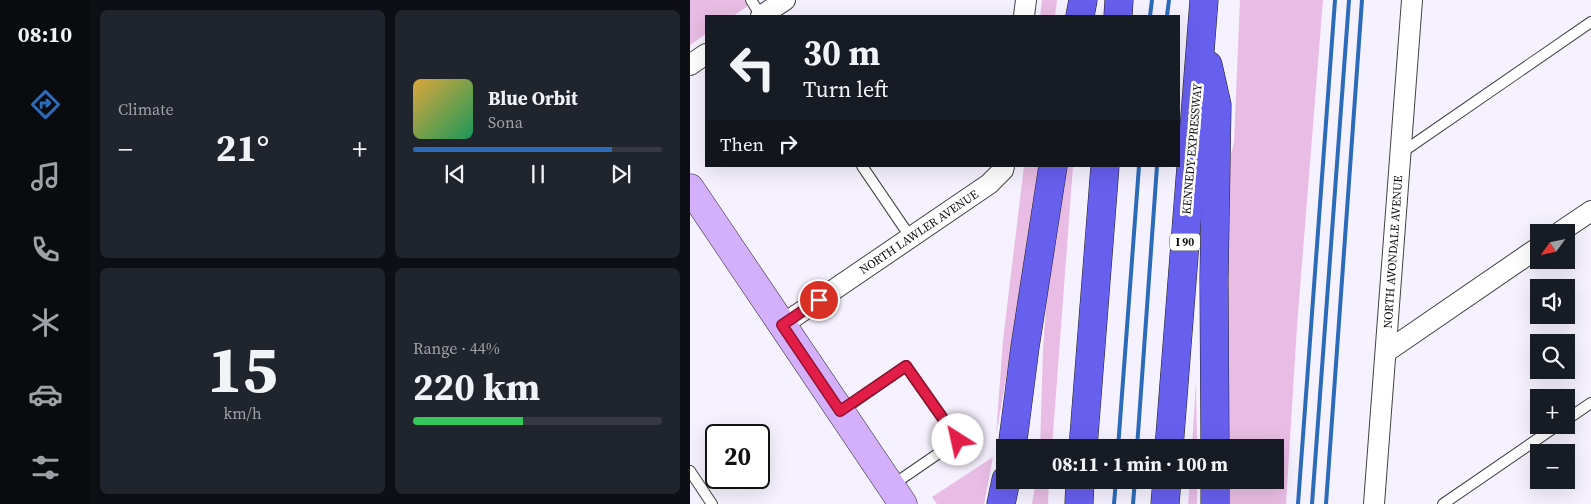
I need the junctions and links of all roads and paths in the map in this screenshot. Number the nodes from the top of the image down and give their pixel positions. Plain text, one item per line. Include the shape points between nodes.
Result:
1 (751, 0) edge
2 (785, 0) edge
3 (1026, 0) edge
4 (1083, 0) edge
5 (1119, 0) edge
6 (1204, 0) edge
7 (1412, 0) edge
8 (760, 15) edge
9 (762, 15) edge
10 (1024, 15) edge
11 (1080, 15) edge
12 (1118, 15) edge
13 (1591, 22) edge
14 (1201, 37) junction
15 (705, 55) edge
16 (690, 65) edge
17 (1400, 153) junction
18 (863, 167) edge
19 (1053, 167) edge
20 (1105, 167) edge
21 (1003, 168) edge
22 (690, 188) edge
23 (1591, 211) edge
24 (1572, 224) edge
25 (911, 238) junction
26 (1530, 253) edge
27 (782, 325) junction
28 (1386, 352) junction
29 (1591, 403) edge
30 (840, 411) junction
31 (1575, 414) edge
32 (1545, 434) edge
33 (1013, 439) edge
34 (1084, 439) edge
35 (1171, 439) edge
36 (1214, 439) edge
37 (690, 471) edge
38 (1004, 489) edge
39 (1080, 489) edge
40 (1166, 489) edge
41 (1215, 489) edge
42 (896, 495) edge
43 (712, 504) edge
44 (1001, 504) edge
45 (1079, 504) edge
46 (1165, 504) edge
47 (1215, 504) edge
48 (1374, 504) edge
49 (1443, 504) edge

1 - 8 lane
2 - 9 street
3 - 10 street
4 - 11 highway
5 - 12 highway
6 - 14 highway, KENNEDY EXPRESSWAY / I 90
7 - 17 street, NORTH AVONDALE AVENUE
13 - 17 lane
14 - 35 highway, KENNEDY EXPRESSWAY / I 90
14 - 36 highway via 1216,105
15 - 16 street
17 - 28 street, NORTH AVONDALE AVENUE
18 - 25 lane
19 - 33 highway
20 - 34 highway
21 - 25 street, NORTH LAWLER AVENUE via 989,184
22 - 27 main road
23 - 24 street
25 - 27 street, NORTH LAWLER AVENUE
26 - 28 street
27 - 30 main road
28 - 48 street, NORTH AVONDALE AVENUE
29 - 31 lane
30 - 42 main road
30 - 42 lane via 906,366 958,440
32 - 49 lane
37 - 43 lane
38 - 44 highway
39 - 45 highway
40 - 46 highway
41 - 47 highway

